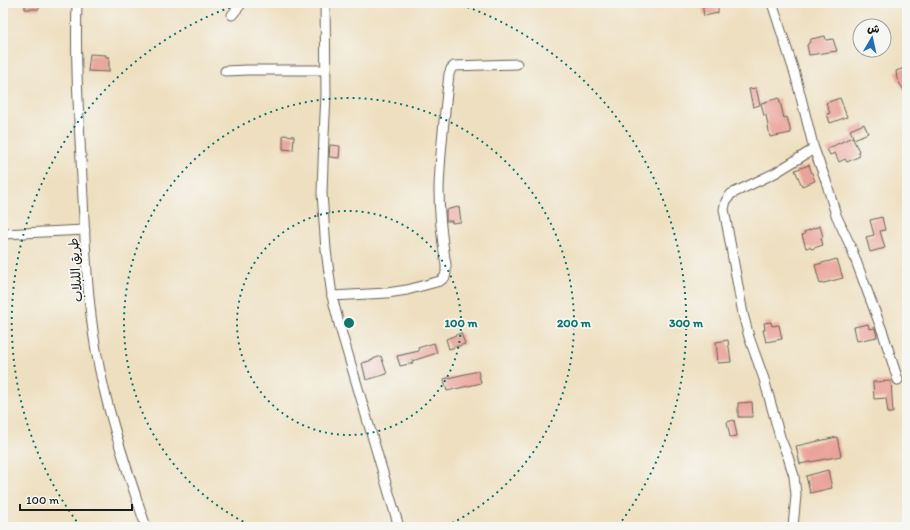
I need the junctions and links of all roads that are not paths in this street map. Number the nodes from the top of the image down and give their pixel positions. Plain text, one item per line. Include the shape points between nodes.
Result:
1 (77, 3) edge
2 (242, 3) edge
3 (325, 3) edge
4 (772, 3) edge
5 (232, 15) dead end
6 (517, 64) dead end
7 (326, 70) junction
8 (225, 71) dead end
9 (814, 149) junction
10 (85, 230) junction
11 (3, 234) edge
12 (332, 296) junction
13 (898, 380) dead end
14 (146, 527) edge
15 (400, 527) edge
16 (793, 527) edge

1 - 10 street, طريق اللبلاب via 77,79
2 - 5 street
3 - 7 street
4 - 9 street via 795,74
6 - 12 street via 454,66 449,74 439,190 445,277 440,281 407,290
7 - 8 street
7 - 12 street via 322,193
9 - 13 street
9 - 16 street via 775,173 731,194 724,209 742,314 794,476 796,495
10 - 11 street
10 - 14 street, طريق اللبلاب via 92,324 101,377 109,411
12 - 15 street

